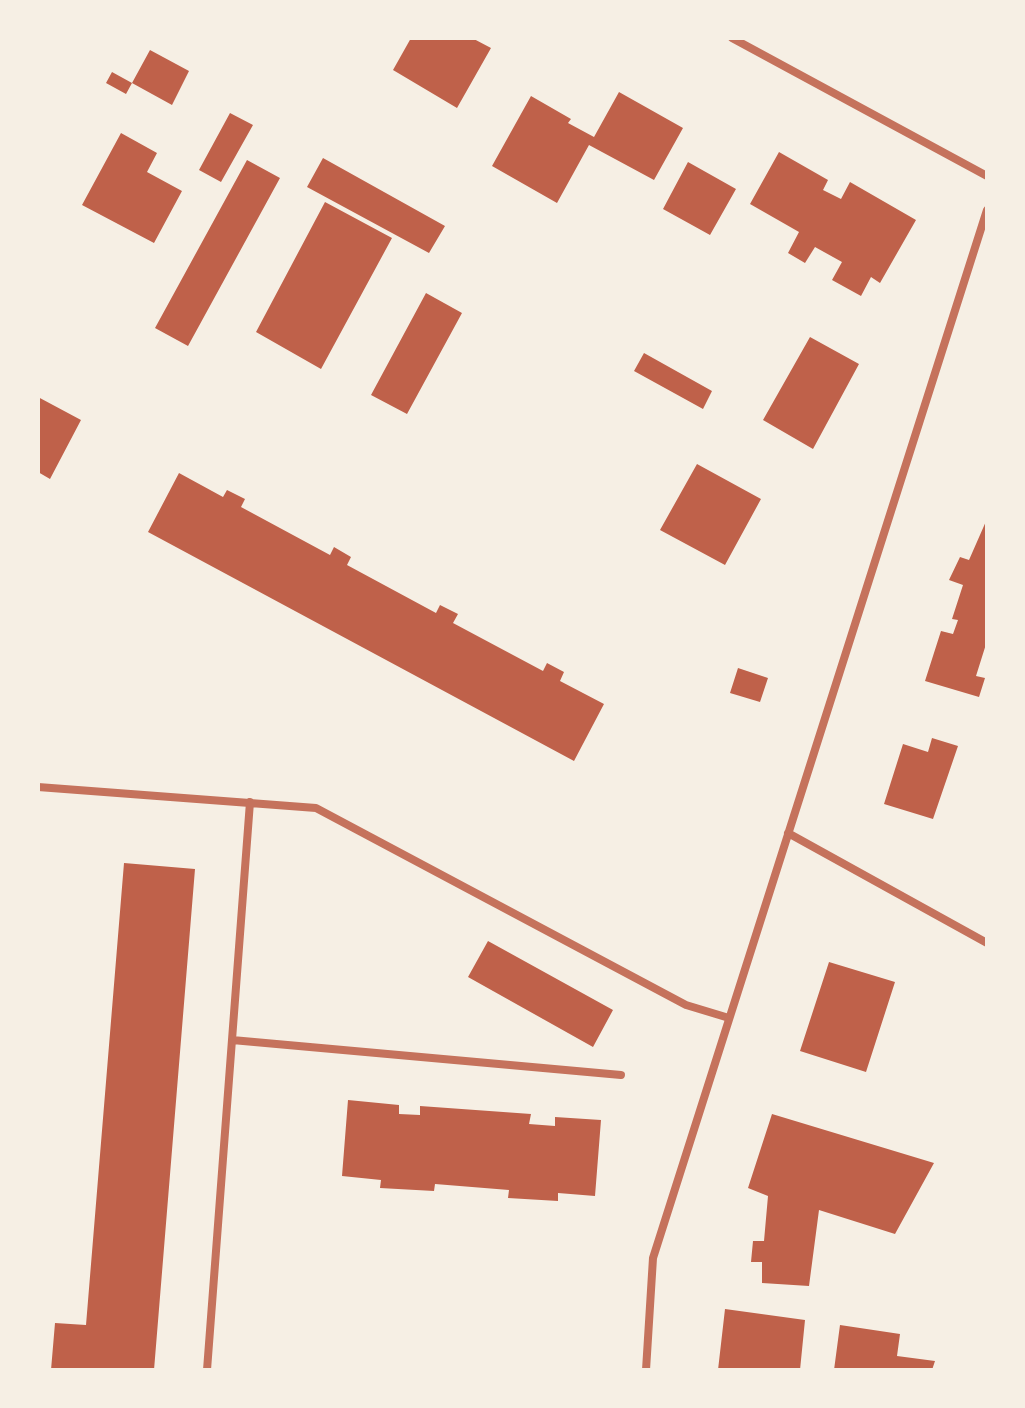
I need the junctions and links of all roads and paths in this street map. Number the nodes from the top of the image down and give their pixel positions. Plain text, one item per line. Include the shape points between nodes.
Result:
1 (732, 38) edge
2 (987, 176) edge
3 (987, 210) edge
4 (38, 787) edge
5 (250, 802) junction
6 (788, 833) junction
7 (987, 943) edge
8 (729, 1018) junction
9 (232, 1040) junction
10 (621, 1075) dead end
11 (207, 1370) edge
12 (646, 1370) edge

1 - 2 street
3 - 6 street
4 - 5 street
5 - 8 street via 316,808 686,1005
5 - 9 street
6 - 7 street
6 - 8 street
8 - 12 street via 653,1258
9 - 10 street
9 - 11 street

